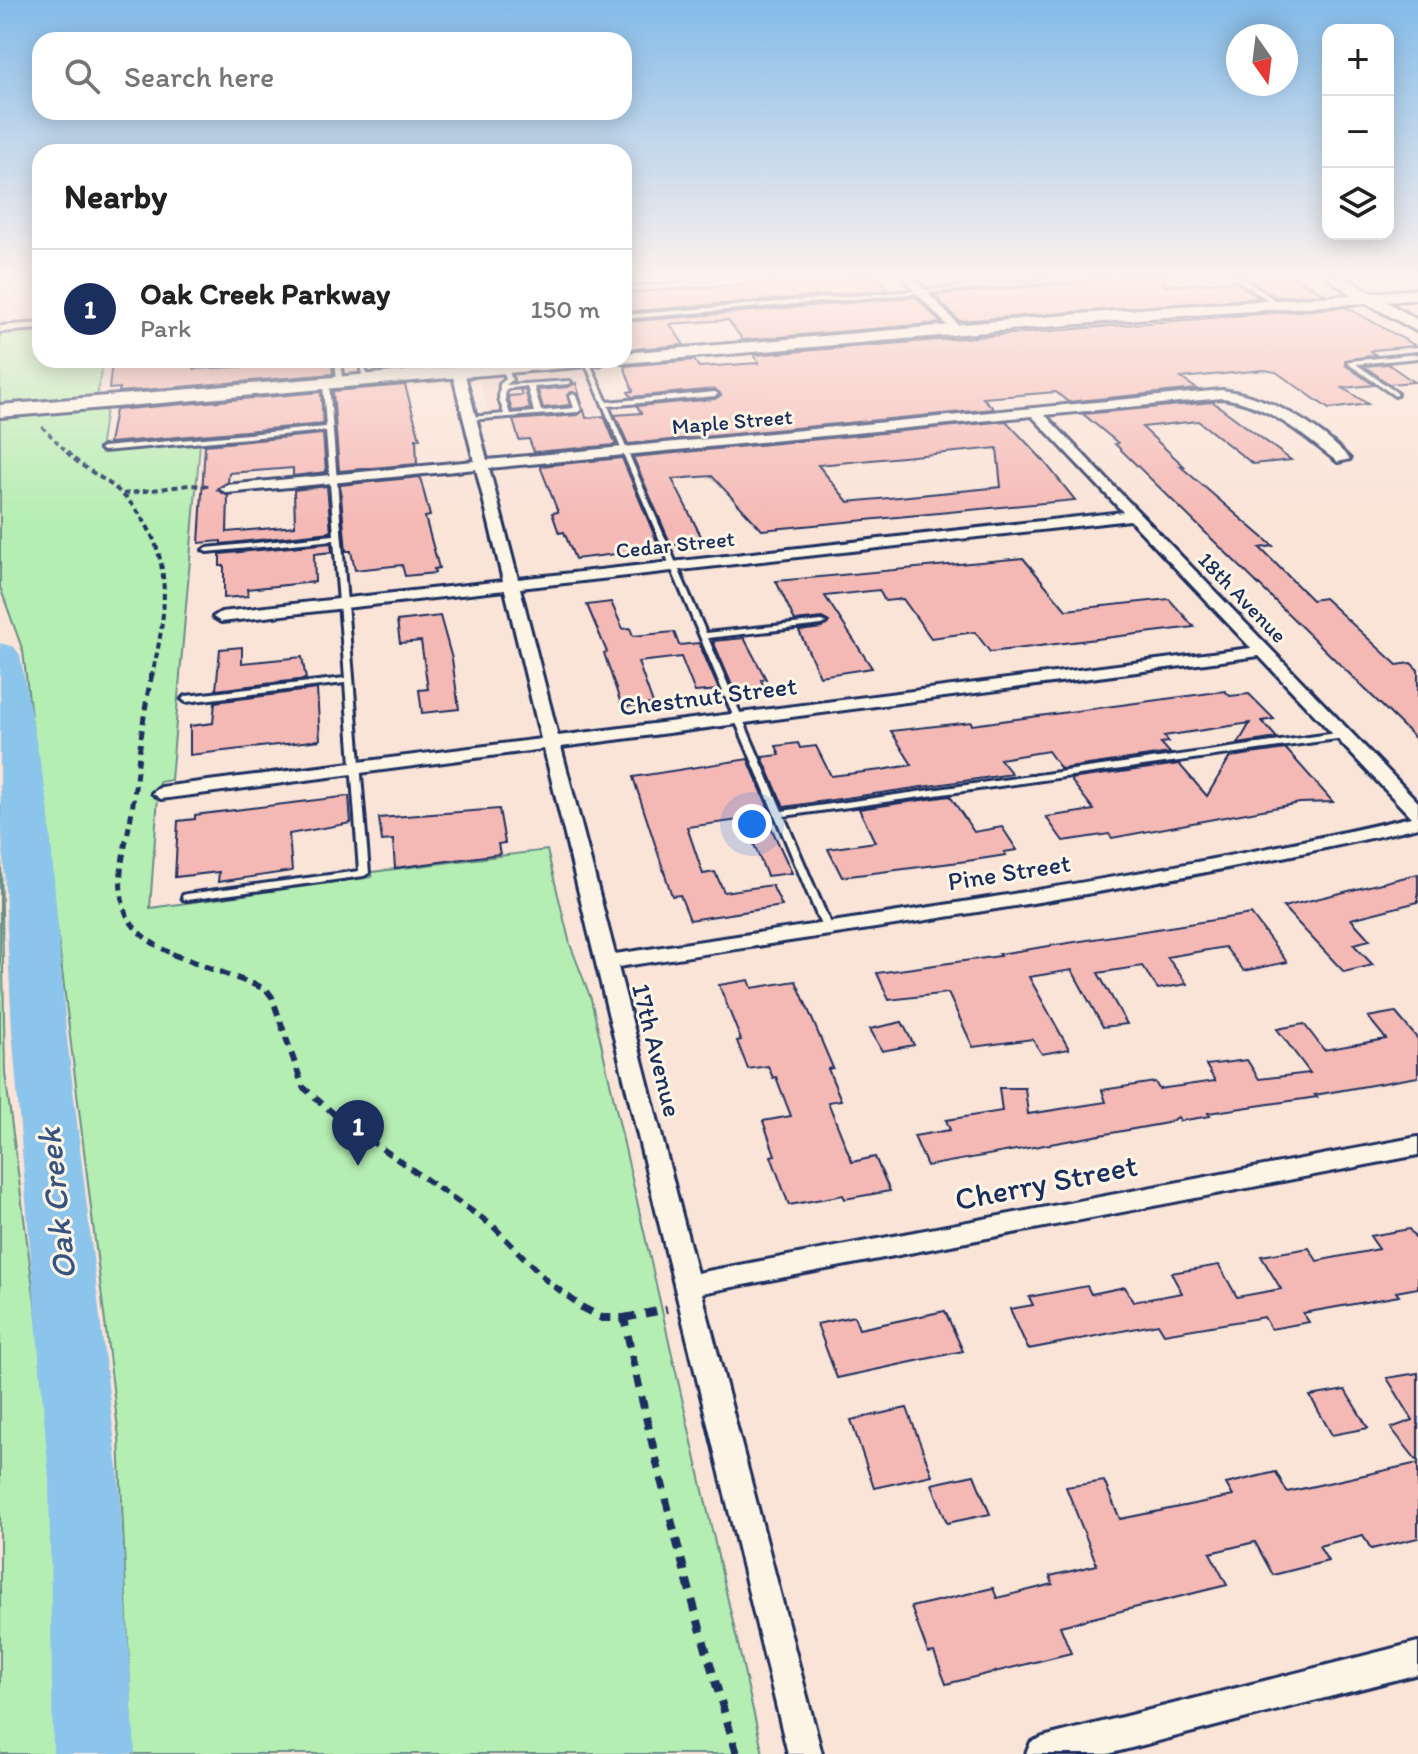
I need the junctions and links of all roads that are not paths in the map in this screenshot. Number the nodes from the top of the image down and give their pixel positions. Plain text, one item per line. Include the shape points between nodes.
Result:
1 (1390, 359) edge
2 (336, 368) edge
3 (363, 368) edge
4 (444, 368) edge
5 (457, 368) edge
6 (467, 368) edge
7 (554, 368) edge
8 (576, 368) edge
9 (583, 368) edge
10 (519, 378) junction
11 (365, 380) junction
12 (333, 383) junction
13 (715, 394) dead end
14 (1395, 394) dead end
15 (573, 396) dead end
16 (604, 404) junction
17 (0, 411) edge
18 (1035, 412) junction
19 (538, 413) junction
20 (508, 416) junction
21 (470, 419) junction
22 (329, 429) junction
23 (103, 449) dead end
24 (625, 452) junction
25 (1343, 459) dead end
26 (482, 465) junction
27 (333, 479) junction
28 (227, 489) road end
29 (1134, 515) junction
30 (338, 537) junction
31 (207, 550) dead end
32 (673, 566) junction
33 (511, 584) junction
34 (343, 603) junction
35 (221, 617) dead end
36 (822, 623) dead end
37 (703, 636) junction
38 (1263, 651) junction
39 (349, 680) junction
40 (186, 699) dead end
41 (738, 718) junction
42 (1344, 735) junction
43 (551, 743) junction
44 (356, 768) junction
45 (161, 793) dead end
46 (1418, 813) edge
47 (779, 814) junction
48 (1418, 821) edge
49 (187, 897) dead end
50 (827, 928) junction
51 (606, 962) junction
52 (1418, 1146) edge
53 (690, 1295) junction
54 (1418, 1658) edge
55 (805, 1754) edge
56 (1043, 1754) edge

1 - 14 lane via 1350,363
2 - 12 lane
3 - 11 lane
4 - 11 main road
5 - 21 street, 17th Avenue
6 - 10 main road
7 - 10 main road
8 - 10 lane via 568,383
9 - 16 lane
10 - 19 lane
10 - 20 lane via 502,399
11 - 12 main road
12 - 17 main road
12 - 22 lane
13 - 16 lane
15 - 19 lane via 578,410
16 - 24 lane
18 - 24 street, Maple Street
18 - 25 street, Maple Street via 1241,395 1263,401
18 - 29 street, 18th Avenue
19 - 20 lane
20 - 21 lane
21 - 26 street, 17th Avenue
22 - 23 lane
22 - 27 lane
24 - 26 street, Maple Street
24 - 32 lane
26 - 27 street, Maple Street
26 - 33 street, 17th Avenue
27 - 28 street, Maple Street
27 - 30 lane
29 - 32 street, Cedar Street
29 - 38 street, 18th Avenue
30 - 31 lane
30 - 34 lane
32 - 33 street, Cedar Street
32 - 37 lane
33 - 34 street, Cedar Street
33 - 43 street, 17th Avenue
34 - 35 street, Cedar Street
34 - 39 lane
36 - 37 lane
37 - 41 lane
38 - 41 street, Chestnut Street
38 - 42 street, 18th Avenue
39 - 40 lane
39 - 44 lane
41 - 43 street, Chestnut Street
41 - 47 lane
42 - 46 street, 18th Avenue
42 - 47 lane
43 - 44 street, Chestnut Street
43 - 51 street, 17th Avenue
44 - 45 street, Chestnut Street
44 - 49 lane via 364,873
47 - 50 lane
48 - 50 street, Pine Street via 1251,861
50 - 51 street, Pine Street
51 - 53 street, 17th Avenue
52 - 53 street, Cherry Street
53 - 55 street, 17th Avenue
54 - 56 street

